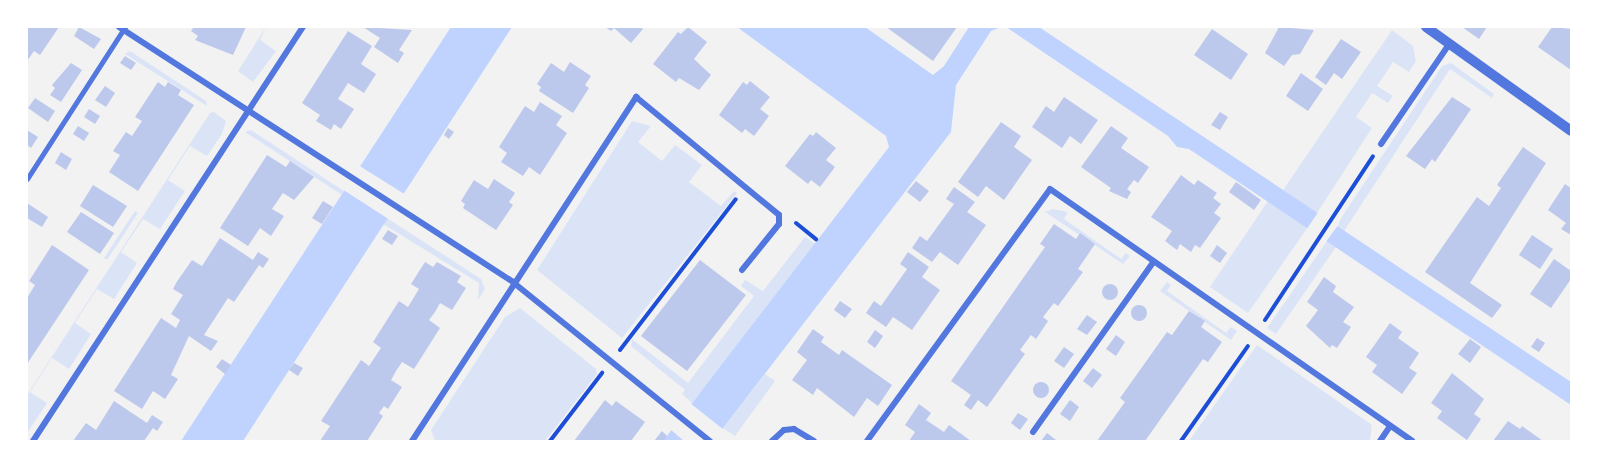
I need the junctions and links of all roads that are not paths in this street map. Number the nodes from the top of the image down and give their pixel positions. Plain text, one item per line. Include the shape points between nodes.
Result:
1 (303, 27) edge
2 (1426, 27) edge
3 (123, 28) edge
4 (1450, 43) junction
5 (248, 111) junction
6 (1571, 131) edge
7 (1381, 144) road end
8 (27, 179) edge
9 (1154, 261) junction
10 (742, 270) dead end
11 (514, 283) junction
12 (1390, 426) junction
13 (1033, 432) dead end
14 (33, 441) edge
15 (412, 441) edge
16 (710, 441) edge
17 (772, 441) edge
18 (814, 441) edge
19 (867, 441) edge
20 (1380, 441) edge
21 (1412, 441) edge

1 - 5 street
2 - 4 street
3 - 5 street
3 - 8 lane
4 - 6 street
4 - 7 street
5 - 11 street
5 - 14 street
9 - 12 street
9 - 13 street
9 - 19 street via 1050,189
10 - 11 street via 779,224 779,215 636,97
11 - 15 street
11 - 16 street
12 - 20 street
12 - 21 street
17 - 18 street via 784,430 794,429

